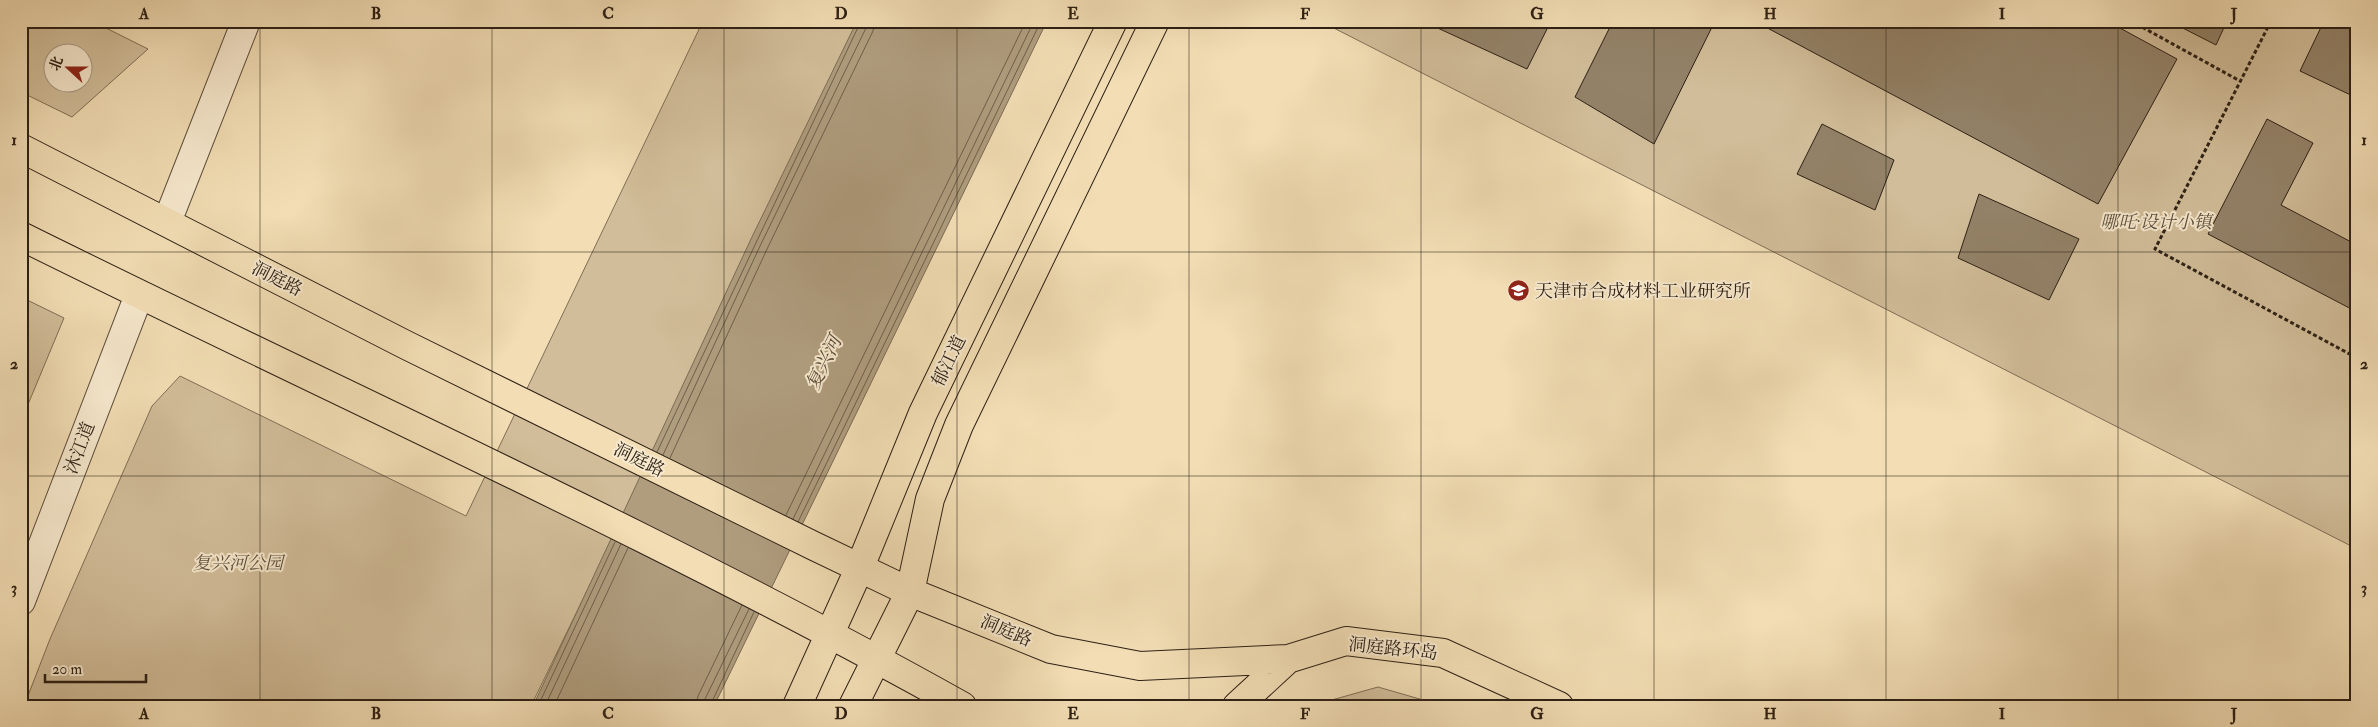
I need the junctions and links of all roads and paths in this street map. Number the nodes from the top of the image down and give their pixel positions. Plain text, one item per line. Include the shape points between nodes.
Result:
1 (246, 21) edge
2 (1113, 21) edge
3 (1155, 21) edge
4 (2131, 21) edge
5 (2271, 21) edge
6 (2240, 81) junction
7 (21, 148) edge
8 (167, 222) junction
9 (21, 236) edge
10 (139, 295) junction
11 (2357, 358) edge
12 (860, 566) junction
13 (910, 592) junction
14 (21, 601) edge
15 (829, 633) junction
16 (876, 658) junction
17 (1288, 659) junction
18 (797, 706) edge
19 (853, 706) edge
20 (962, 706) edge
21 (1237, 706) edge
22 (1559, 706) edge

1 - 8 street
2 - 12 main road, 郁江道 via 924,413
3 - 13 main road via 959,426 930,499
4 - 6 path
5 - 6 path
6 - 11 path via 2155,248
7 - 8 main road, 洞庭路
8 - 12 main road, 洞庭路 via 406,346
9 - 10 main road
10 - 14 street, 沐江道
10 - 15 main road via 430,434
12 - 13 main road, 洞庭路
12 - 15 main road, 郁江道
13 - 16 main road
13 - 17 main road, 洞庭路 via 1050,649 1140,666
15 - 16 main road
15 - 18 main road, 郁江道
16 - 19 main road
16 - 20 main road
17 - 21 main road, 洞庭路环岛
17 - 22 main road, 洞庭路环岛 via 1346,641 1443,653

